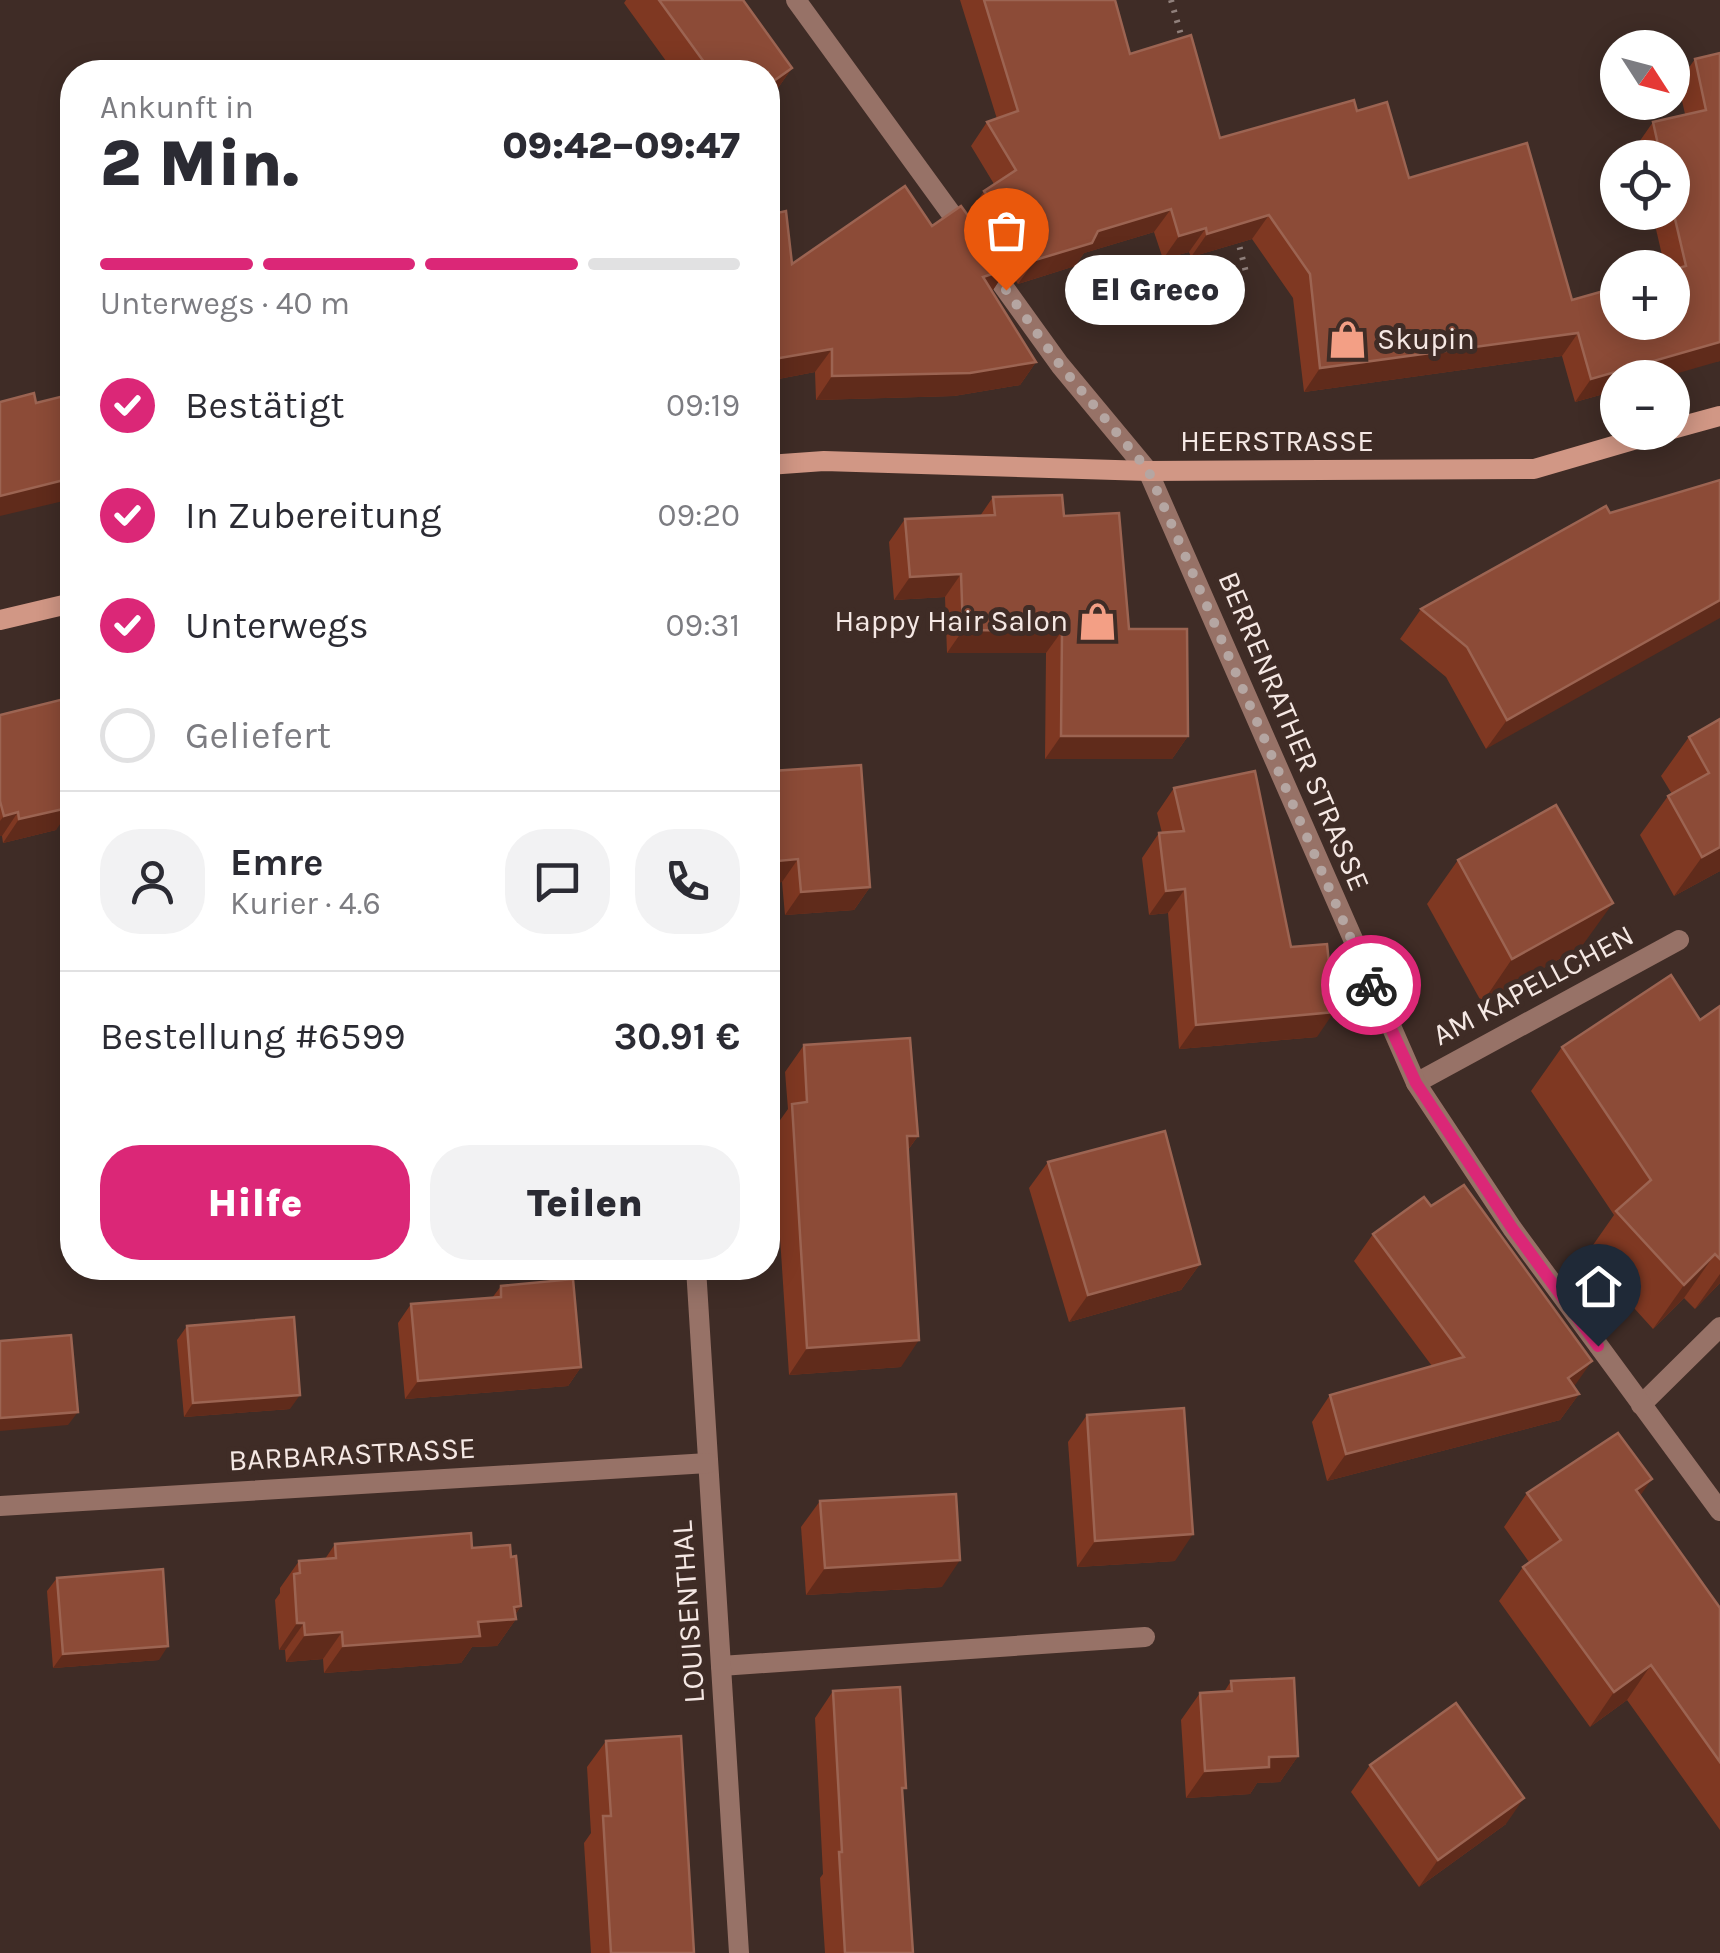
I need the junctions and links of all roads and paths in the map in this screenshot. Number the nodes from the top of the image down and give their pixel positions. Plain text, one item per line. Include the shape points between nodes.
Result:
1 (796, 0) edge
2 (1171, 0) edge
3 (1186, 55) edge
4 (1232, 221) edge
5 (1248, 276) dead end
6 (1720, 416) edge
7 (1690, 424) edge
8 (1600, 450) edge
9 (780, 465) edge
10 (1148, 470) junction
11 (60, 606) edge
12 (0, 620) edge
13 (1679, 940) dead end
14 (1416, 1083) junction
15 (697, 1280) edge
16 (1720, 1327) edge
17 (1642, 1405) junction
18 (708, 1463) junction
19 (0, 1506) edge
20 (1720, 1511) edge
21 (1145, 1637) dead end
22 (721, 1666) junction
23 (739, 1953) edge

1 - 10 street, BERRENRATHER STRASSE via 1060,365
2 - 3 path
4 - 5 path
6 - 7 main road
8 - 10 main road, HEERSTRASSE via 1534,469
9 - 10 main road, HEERSTRASSE
10 - 14 street, BERRENRATHER STRASSE
11 - 12 main road
13 - 14 street, AM KAPELLCHEN
14 - 17 street, BERRENRATHER STRASSE
15 - 18 street, LOUISENTHAL
16 - 17 street
17 - 20 street, BERRENRATHER STRASSE
18 - 19 street, BARBARASTRASSE
18 - 22 street, LOUISENTHAL
21 - 22 street
22 - 23 street, LOUISENTHAL

